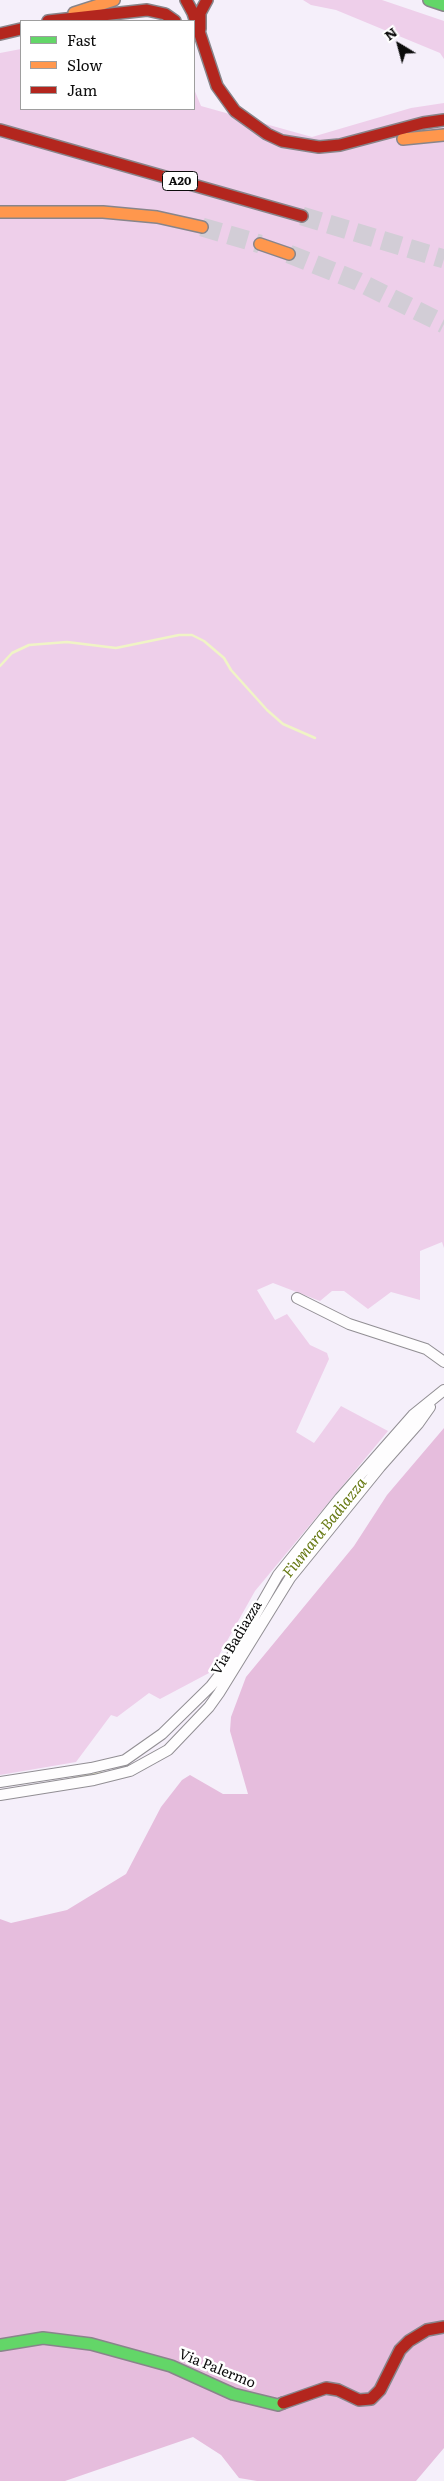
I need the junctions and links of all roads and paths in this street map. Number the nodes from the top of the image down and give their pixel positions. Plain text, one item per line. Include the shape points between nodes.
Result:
1 (114, 0) edge
2 (186, 0) edge
3 (207, 0) edge
4 (429, 0) edge
5 (444, 5) edge
6 (175, 8) dead end
7 (50, 20) edge
8 (56, 20) edge
9 (174, 20) edge
10 (180, 20) edge
11 (195, 20) edge
12 (195, 21) edge
13 (20, 29) edge
14 (200, 32) junction
15 (0, 34) edge
16 (196, 62) dead end
17 (209, 96) dead end
18 (221, 112) dead end
19 (444, 120) edge
20 (229, 121) dead end
21 (0, 130) edge
22 (444, 135) edge
23 (254, 140) dead end
24 (376, 142) junction
25 (0, 212) edge
26 (302, 216) tunnel mouth
27 (202, 227) tunnel mouth
28 (260, 244) tunnel mouth
29 (290, 254) tunnel mouth
30 (297, 1298) dead end
31 (444, 1362) edge
32 (444, 1390) edge
33 (434, 1400) junction
34 (199, 1699) junction
35 (209, 1707) junction
36 (0, 1782) edge
37 (0, 1795) edge
38 (444, 2327) edge
39 (0, 2345) edge

1 - 7 main road
2 - 11 main road
3 - 14 main road via 200,13
4 - 5 main road
6 - 10 main road
8 - 9 main road via 147,10 165,14
12 - 14 main road
13 - 15 main road
14 - 24 main road via 217,86 225,100 245,120 267,134 282,141 319,147
16 - 17 main road
18 - 20 main road
19 - 24 main road via 423,123
21 - 26 main road, A20
22 - 24 main road
23 - 24 main road via 278,151 316,158 345,156
25 - 27 main road via 103,212 157,217
28 - 29 main road
30 - 31 street via 349,1324 426,1349
32 - 33 street, Via Badiazza
33 - 34 street, Via Badiazza via 413,1415 371,1460 291,1558 225,1668
33 - 35 street, Via Badiazza via 418,1424 290,1578
34 - 35 street
34 - 36 street, Via Badiazza via 162,1734 125,1760
35 - 37 street, Via Badiazza via 168,1750 142,1766 94,1780
38 - 39 main road, Via Palermo via 427,2330 409,2341 400,2350 380,2390 371,2399 359,2400 326,2388 278,2405 226,2392 171,2366 91,2344 43,2338

